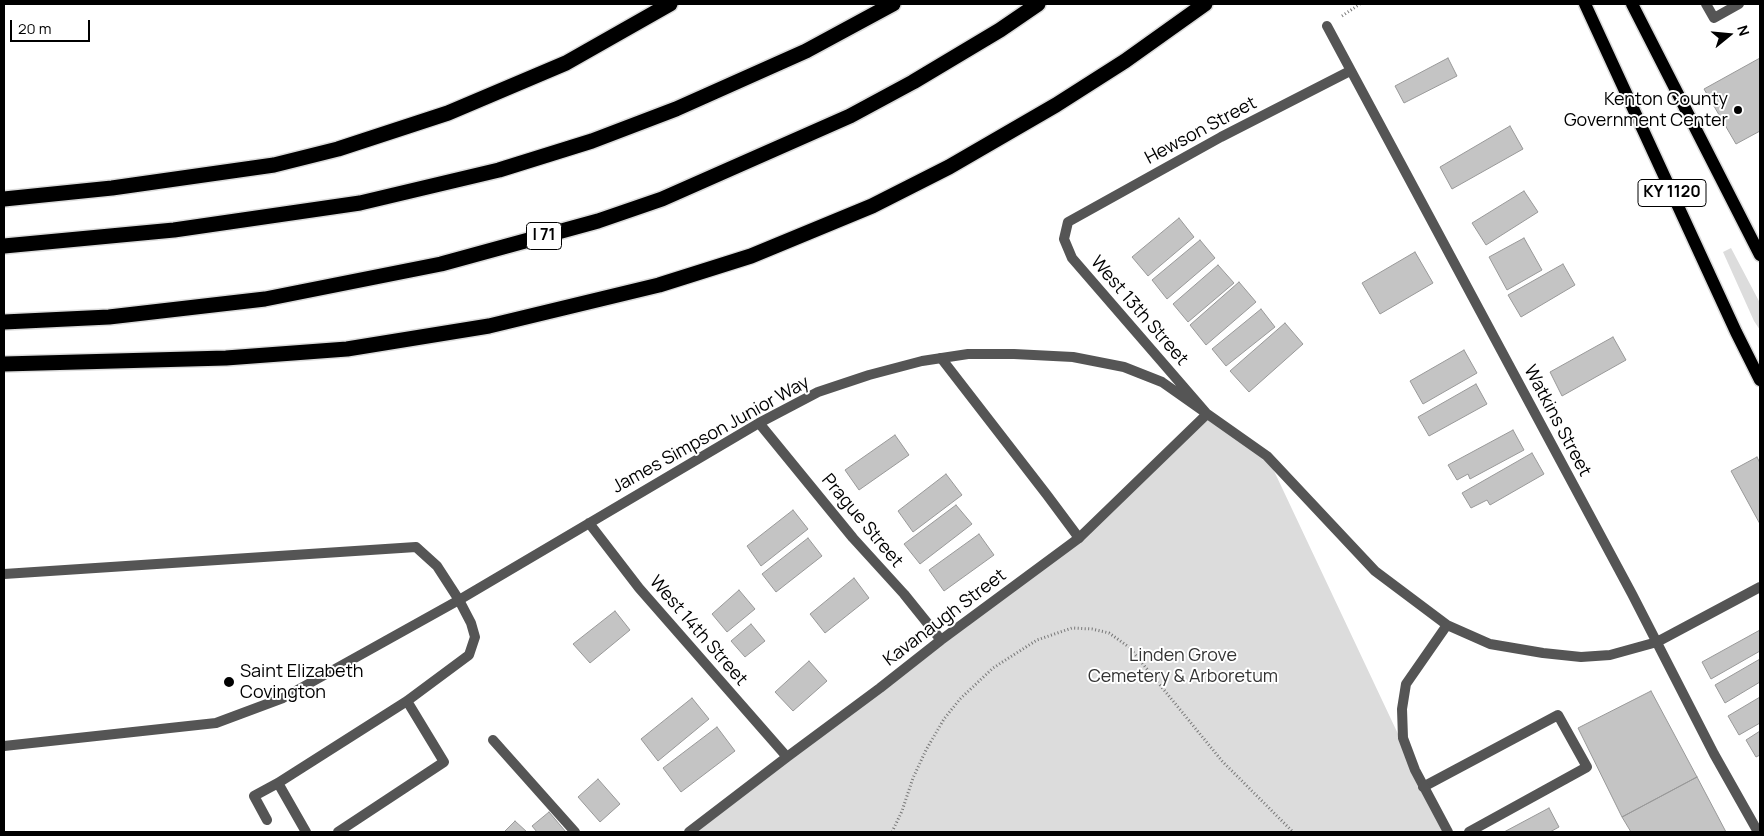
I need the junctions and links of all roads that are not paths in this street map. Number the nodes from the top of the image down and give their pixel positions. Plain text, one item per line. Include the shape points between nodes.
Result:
1 (670, 4) edge
2 (893, 4) edge
3 (1038, 4) edge
4 (1205, 4) edge
5 (1585, 4) edge
6 (1632, 4) edge
7 (1706, 4) edge
8 (1739, 4) edge
9 (1327, 26) dead end
10 (1350, 71) junction
11 (4, 199) edge
12 (1068, 222) joint
13 (4, 246) edge
14 (1760, 255) edge
15 (4, 322) edge
16 (941, 358) junction
17 (4, 364) edge
18 (1760, 380) edge
19 (1207, 414) junction
20 (759, 422) junction
21 (589, 523) junction
22 (1078, 538) junction
23 (4, 574) edge
24 (1760, 587) edge
25 (459, 600) junction
26 (1446, 625) junction
27 (941, 640) junction
28 (1657, 642) junction
29 (407, 702) junction
30 (493, 740) dead end
31 (4, 746) edge
32 (786, 757) junction
33 (278, 783) junction
34 (1423, 787) junction
35 (267, 820) dead end
36 (306, 832) edge
37 (338, 832) edge
38 (575, 832) edge
39 (689, 832) edge
40 (1448, 832) edge
41 (1469, 832) edge
42 (1758, 832) edge

1 - 11 highway via 566,63 448,113 338,149 274,165 112,188
2 - 13 highway via 806,51 676,110 499,170 360,203 174,230
3 - 15 highway, I 71 via 929,73 850,116 662,199 598,221 441,264 265,298 108,316
4 - 17 highway via 1064,100 950,167 872,206 751,256 659,285 489,326 347,349 226,358
5 - 18 main road, KY 1120
6 - 14 main road, KY 1120
7 - 8 street via 1714,18
9 - 10 street, Watkins Street
10 - 12 street, Hewson Street via 1221,137
10 - 28 street, Watkins Street
12 - 19 street, West 13th Street via 1064,239 1072,258
16 - 19 street, James Simpson Junior Way via 968,354 1014,354 1073,357 1124,366 1162,382
16 - 20 street, James Simpson Junior Way via 922,360 818,392
16 - 22 street
19 - 22 street, Kavanaugh Street
19 - 26 street, James Simpson Junior Way via 1267,456 1376,571
20 - 21 street, James Simpson Junior Way
20 - 27 street, Prague Street
21 - 25 street, James Simpson Junior Way
21 - 32 street, West 14th Street via 639,588
22 - 27 street, Kavanaugh Street
23 - 25 street via 416,547 437,566
24 - 28 street, James Simpson Junior Way
25 - 29 street via 475,637 469,655
25 - 31 street, James Simpson Junior Way via 283,698 216,723
26 - 28 street, James Simpson Junior Way via 1490,644 1581,657 1610,655
26 - 34 street via 1406,684 1402,709 1403,738
27 - 32 street, Kavanaugh Street
28 - 42 street, Watkins Street
29 - 33 street
29 - 37 street via 444,762
30 - 38 street
32 - 39 street, Kavanaugh Street
33 - 35 street via 254,796
33 - 36 street
34 - 40 street
34 - 41 street via 1558,715 1587,766

